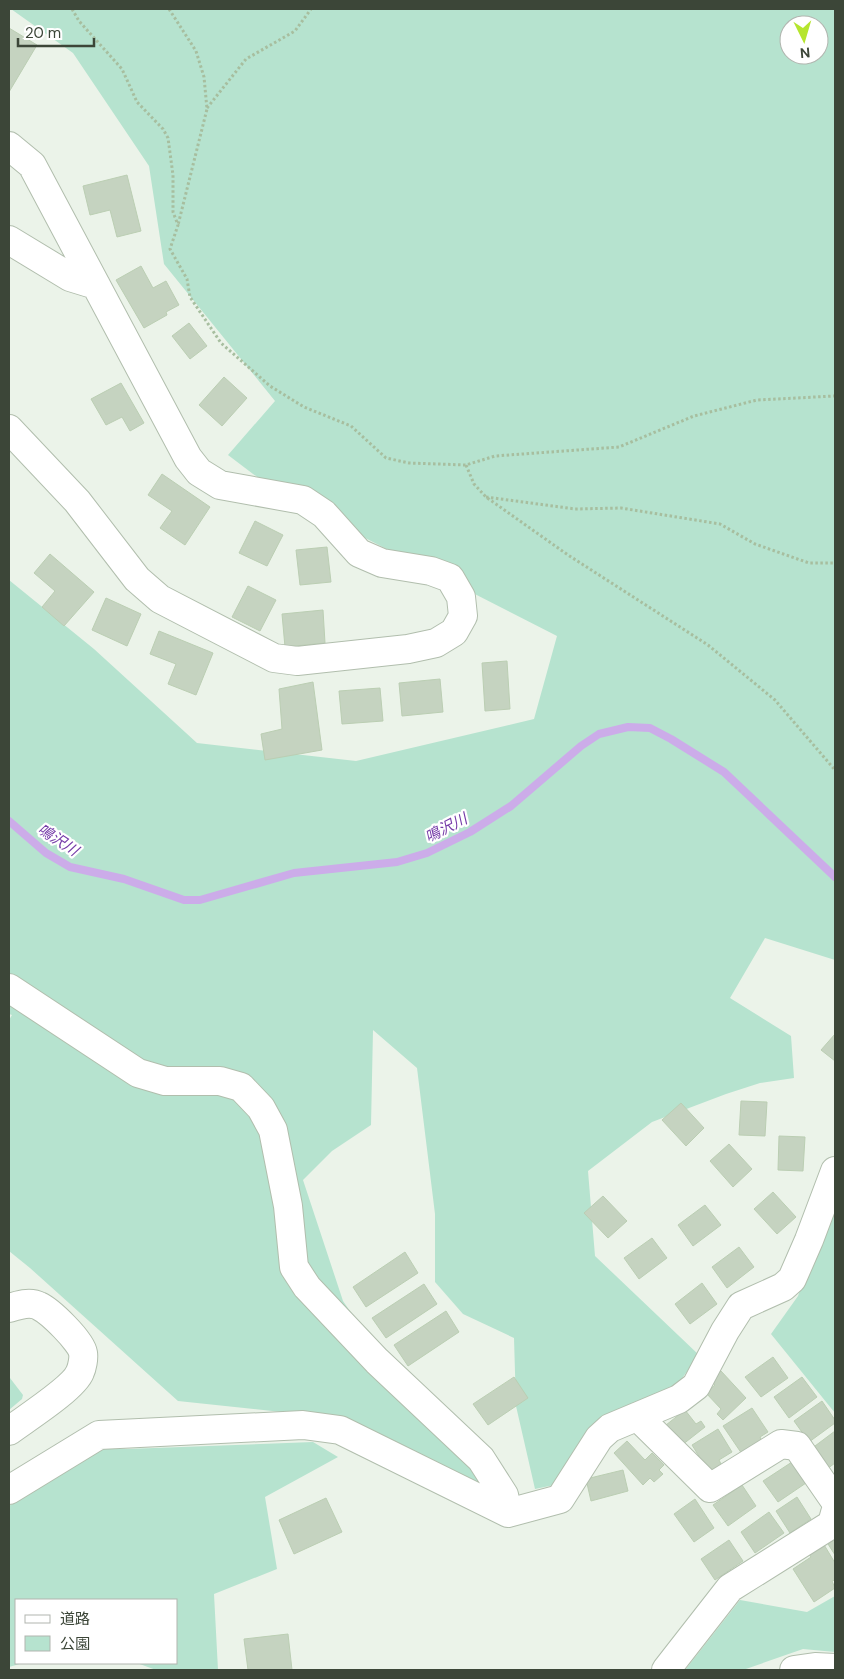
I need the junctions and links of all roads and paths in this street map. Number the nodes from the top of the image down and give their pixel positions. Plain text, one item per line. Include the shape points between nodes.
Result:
1 (72, 9) edge
2 (169, 9) edge
3 (311, 9) edge
4 (207, 109) junction
5 (9, 146) edge
6 (178, 225) junction
7 (9, 240) edge
8 (96, 285) junction
9 (835, 396) edge
10 (9, 429) edge
11 (466, 465) junction
12 (486, 497) junction
13 (835, 564) edge
14 (835, 770) edge
15 (9, 988) edge
16 (835, 1171) edge
17 (9, 1308) edge
18 (638, 1417) junction
19 (9, 1431) edge
20 (9, 1490) edge
21 (835, 1501) edge
22 (508, 1513) junction
23 (835, 1514) edge
24 (835, 1668) edge
25 (666, 1670) edge
26 (794, 1670) edge

1 - 6 path via 122,69 137,102 168,138 173,212
2 - 4 path via 196,51 204,77
3 - 4 path via 295,31 246,59
4 - 6 path
5 - 8 street via 32,166
6 - 11 path via 170,249 186,279 190,297 221,343 270,386 304,407 351,426 386,458 409,463
7 - 8 street via 70,278
8 - 10 street via 188,458 199,472 220,486 303,500 324,514 359,553 382,563 431,571 450,578 461,597 463,616 454,632 436,644 408,649 297,661 274,658 160,599 137,579 77,501
9 - 11 path via 757,400 694,416 618,447 495,456
11 - 12 path via 474,484
12 - 13 path via 575,509 621,508 720,524 755,544 809,562
12 - 14 path via 568,555 708,645 775,700
15 - 22 street via 138,1073 165,1082 220,1081 242,1087 261,1108 273,1130 288,1206 294,1267 307,1287 377,1361 481,1459 504,1495
16 - 18 street via 792,1279 783,1287 741,1306 696,1386 679,1400
17 - 19 street via 20,1304 38,1305 77,1341 83,1353 80,1372 73,1383
18 - 21 street via 710,1488 782,1444 797,1446
18 - 22 street via 610,1428 599,1438 560,1499
20 - 22 street via 99,1435 303,1425 340,1430
23 - 25 street via 832,1524 730,1588
24 - 26 street

